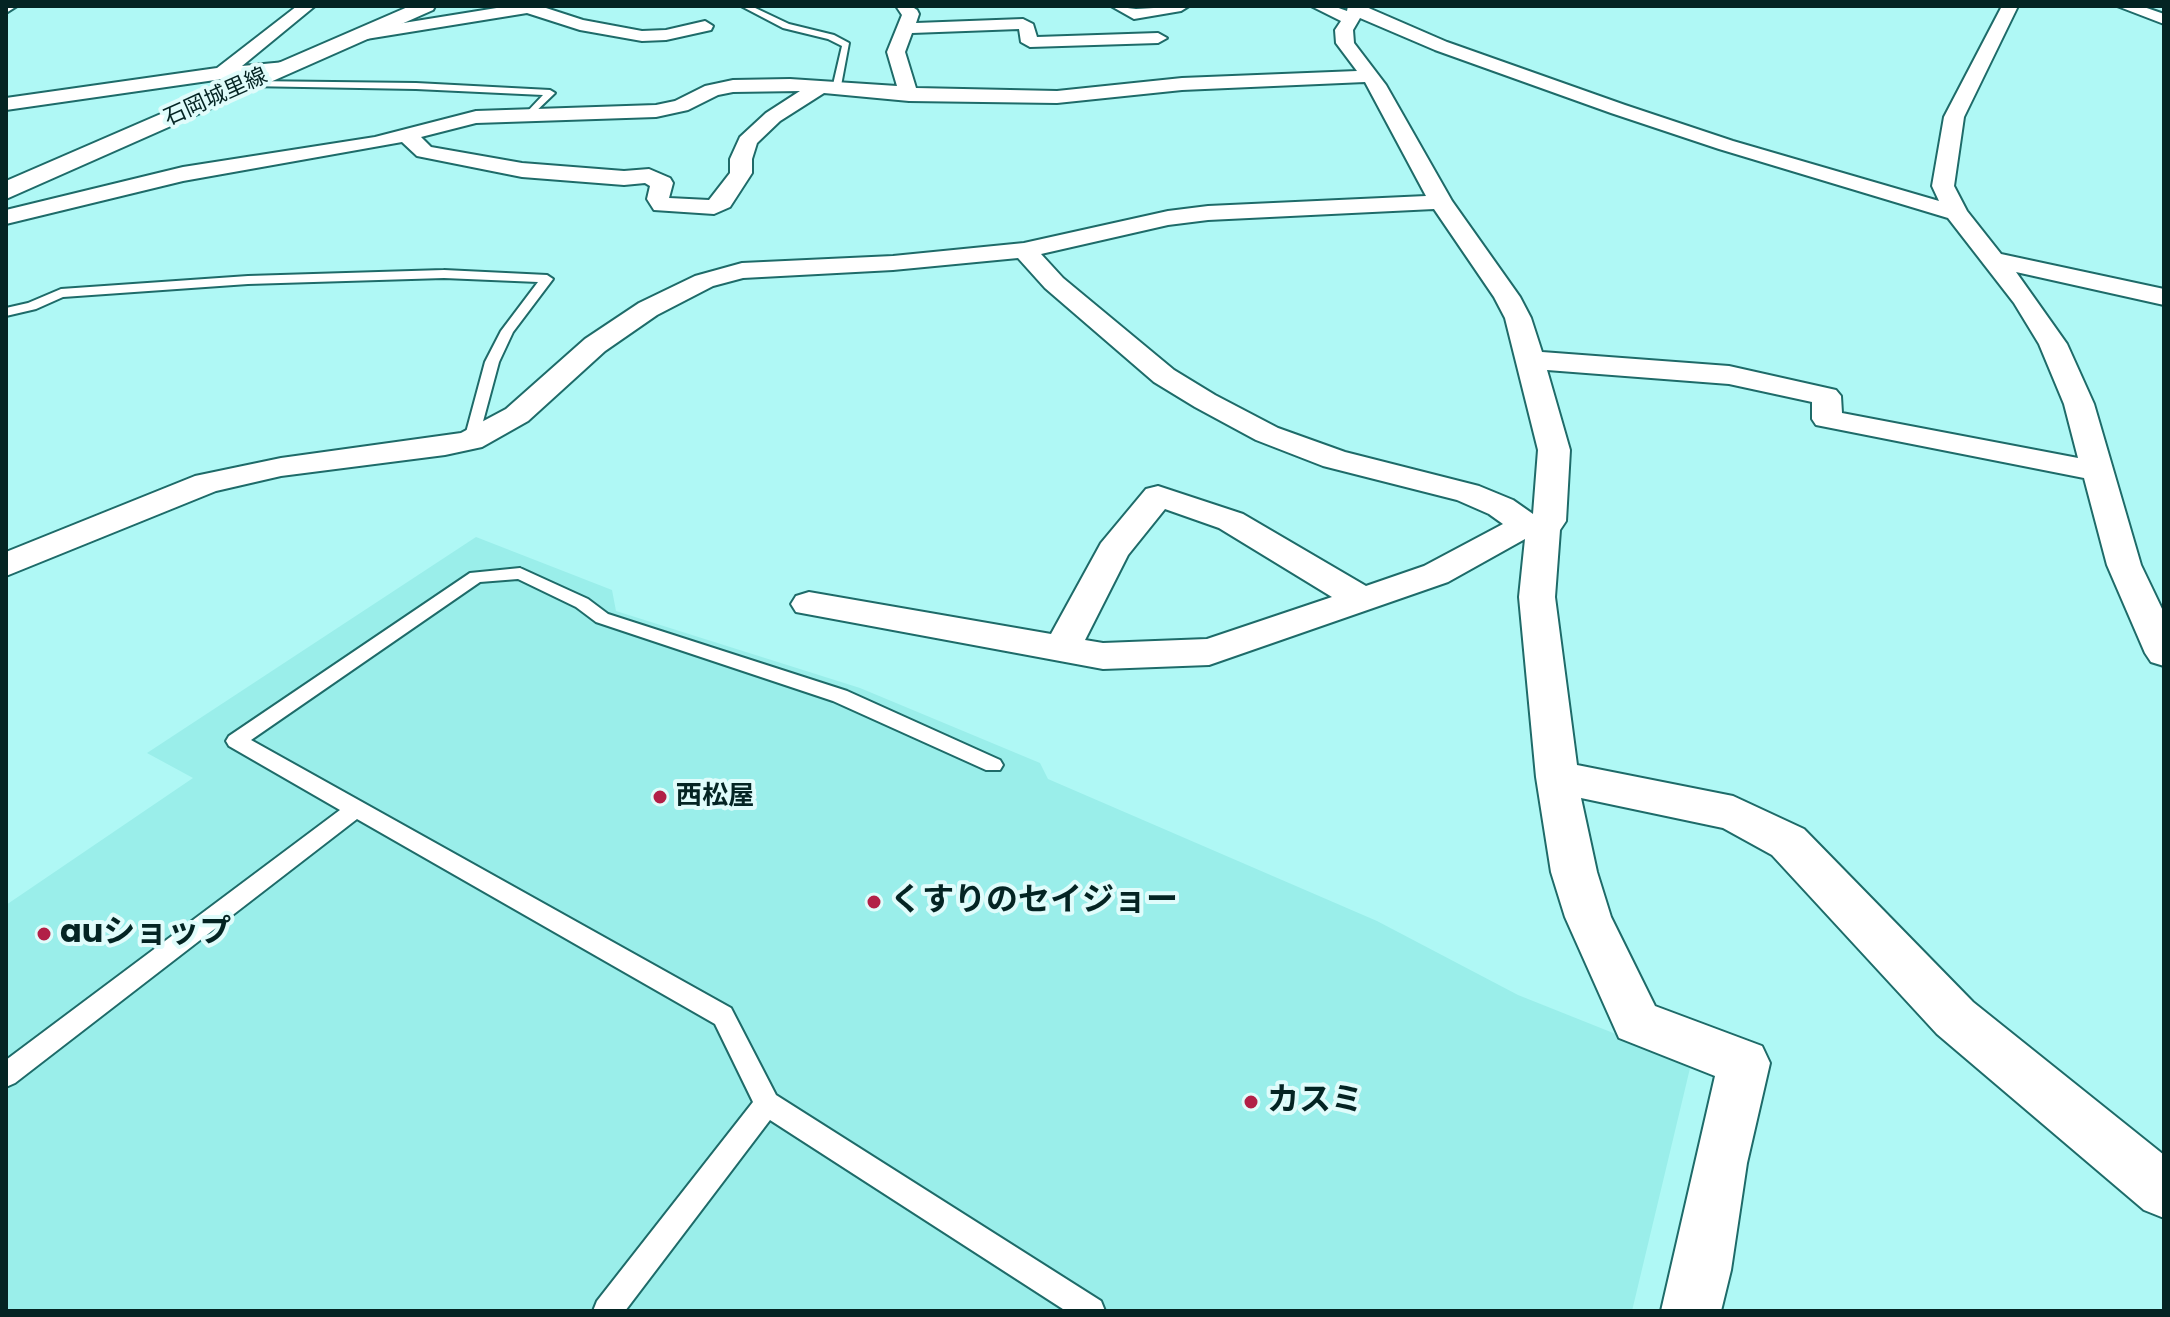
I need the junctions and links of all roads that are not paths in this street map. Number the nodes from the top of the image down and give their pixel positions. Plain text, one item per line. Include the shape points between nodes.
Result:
1 (307, 6) edge
2 (426, 6) edge
3 (745, 6) edge
4 (899, 6) edge
5 (1119, 6) edge
6 (1181, 6) edge
7 (1319, 6) edge
8 (2010, 6) edge
9 (2125, 6) edge
10 (534, 7) edge
11 (1354, 12) edge
12 (1144, 13) junction
13 (2164, 19) edge
14 (705, 26) dead end
15 (907, 28) junction
16 (360, 35) junction
17 (1164, 52) junction
18 (285, 68) junction
19 (222, 73) junction
20 (1371, 76) junction
21 (250, 84) junction
22 (1182, 84) junction
23 (828, 88) junction
24 (909, 95) junction
25 (6, 104) edge
26 (531, 113) junction
27 (406, 134) junction
28 (6, 191) edge
29 (1441, 202) junction
30 (1956, 213) junction
31 (6, 217) edge
32 (1024, 250) junction
33 (1995, 260) junction
34 (2164, 297) edge
35 (6, 312) edge
36 (1532, 360) junction
37 (471, 440) junction
38 (2099, 471) junction
39 (1535, 527) junction
40 (6, 565) edge
41 (1360, 598) junction
42 (809, 604) dead end
43 (1062, 649) junction
44 (2164, 653) edge
45 (993, 765) dead end
46 (1557, 777) junction
47 (356, 809) junction
48 (6, 1075) edge
49 (767, 1104) junction
50 (2164, 1190) edge
51 (607, 1311) edge
52 (1091, 1311) edge
53 (1691, 1311) edge

1 - 19 street
2 - 16 main road, 石岡城里線
3 - 23 lane via 846,45
4 - 15 street via 911,14
5 - 12 street
6 - 12 street
7 - 11 street
8 - 30 street via 1954,117 1943,186
9 - 13 street
10 - 14 street via 580,25 642,36
10 - 16 street
11 - 20 street via 1344,30 1345,43
11 - 30 street via 1618,109
12 - 17 street
15 - 17 street via 1023,24 1030,42
15 - 24 street via 896,52
16 - 18 main road, 石岡城里線
17 - 22 street
18 - 19 street
18 - 21 main road, 石岡城里線
19 - 25 street
20 - 22 street
20 - 29 street
21 - 26 lane via 550,93
21 - 28 main road, 石岡城里線
22 - 24 street via 1057,97
23 - 24 street
23 - 26 street via 733,86 656,111
23 - 27 street via 773,117 747,141 741,173 714,207 662,205 662,183 649,176 522,170 424,152
26 - 27 street via 476,117
27 - 31 street via 183,174
29 - 32 street via 1208,213
29 - 36 street via 1507,297
30 - 33 street
32 - 37 street via 742,271 704,281 648,309 595,345 517,415
32 - 39 street via 1054,283 1164,376 1205,401 1267,434 1334,459 1468,493
33 - 34 street
33 - 38 street via 2053,344 2079,404
35 - 37 lane via 61,293 248,280 444,274 547,279 497,352
36 - 38 street via 1729,375 1826,396 1827,419
36 - 39 street via 1554,450 1549,521
37 - 40 street via 206,483
38 - 44 street via 2124,565
39 - 41 street via 1436,574
39 - 46 street via 1537,597
41 - 43 street via 1209,652 1103,656
41 - 43 street via 1231,521 1158,496 1113,551
42 - 43 street
45 - 47 lane via 840,696 602,618 520,573 476,577 236,741
46 - 50 street via 1733,813 1788,842 1955,1018
46 - 53 street via 1588,917 1637,1022 1744,1063
47 - 48 lane
47 - 49 lane via 723,1016
49 - 51 lane
49 - 52 lane

